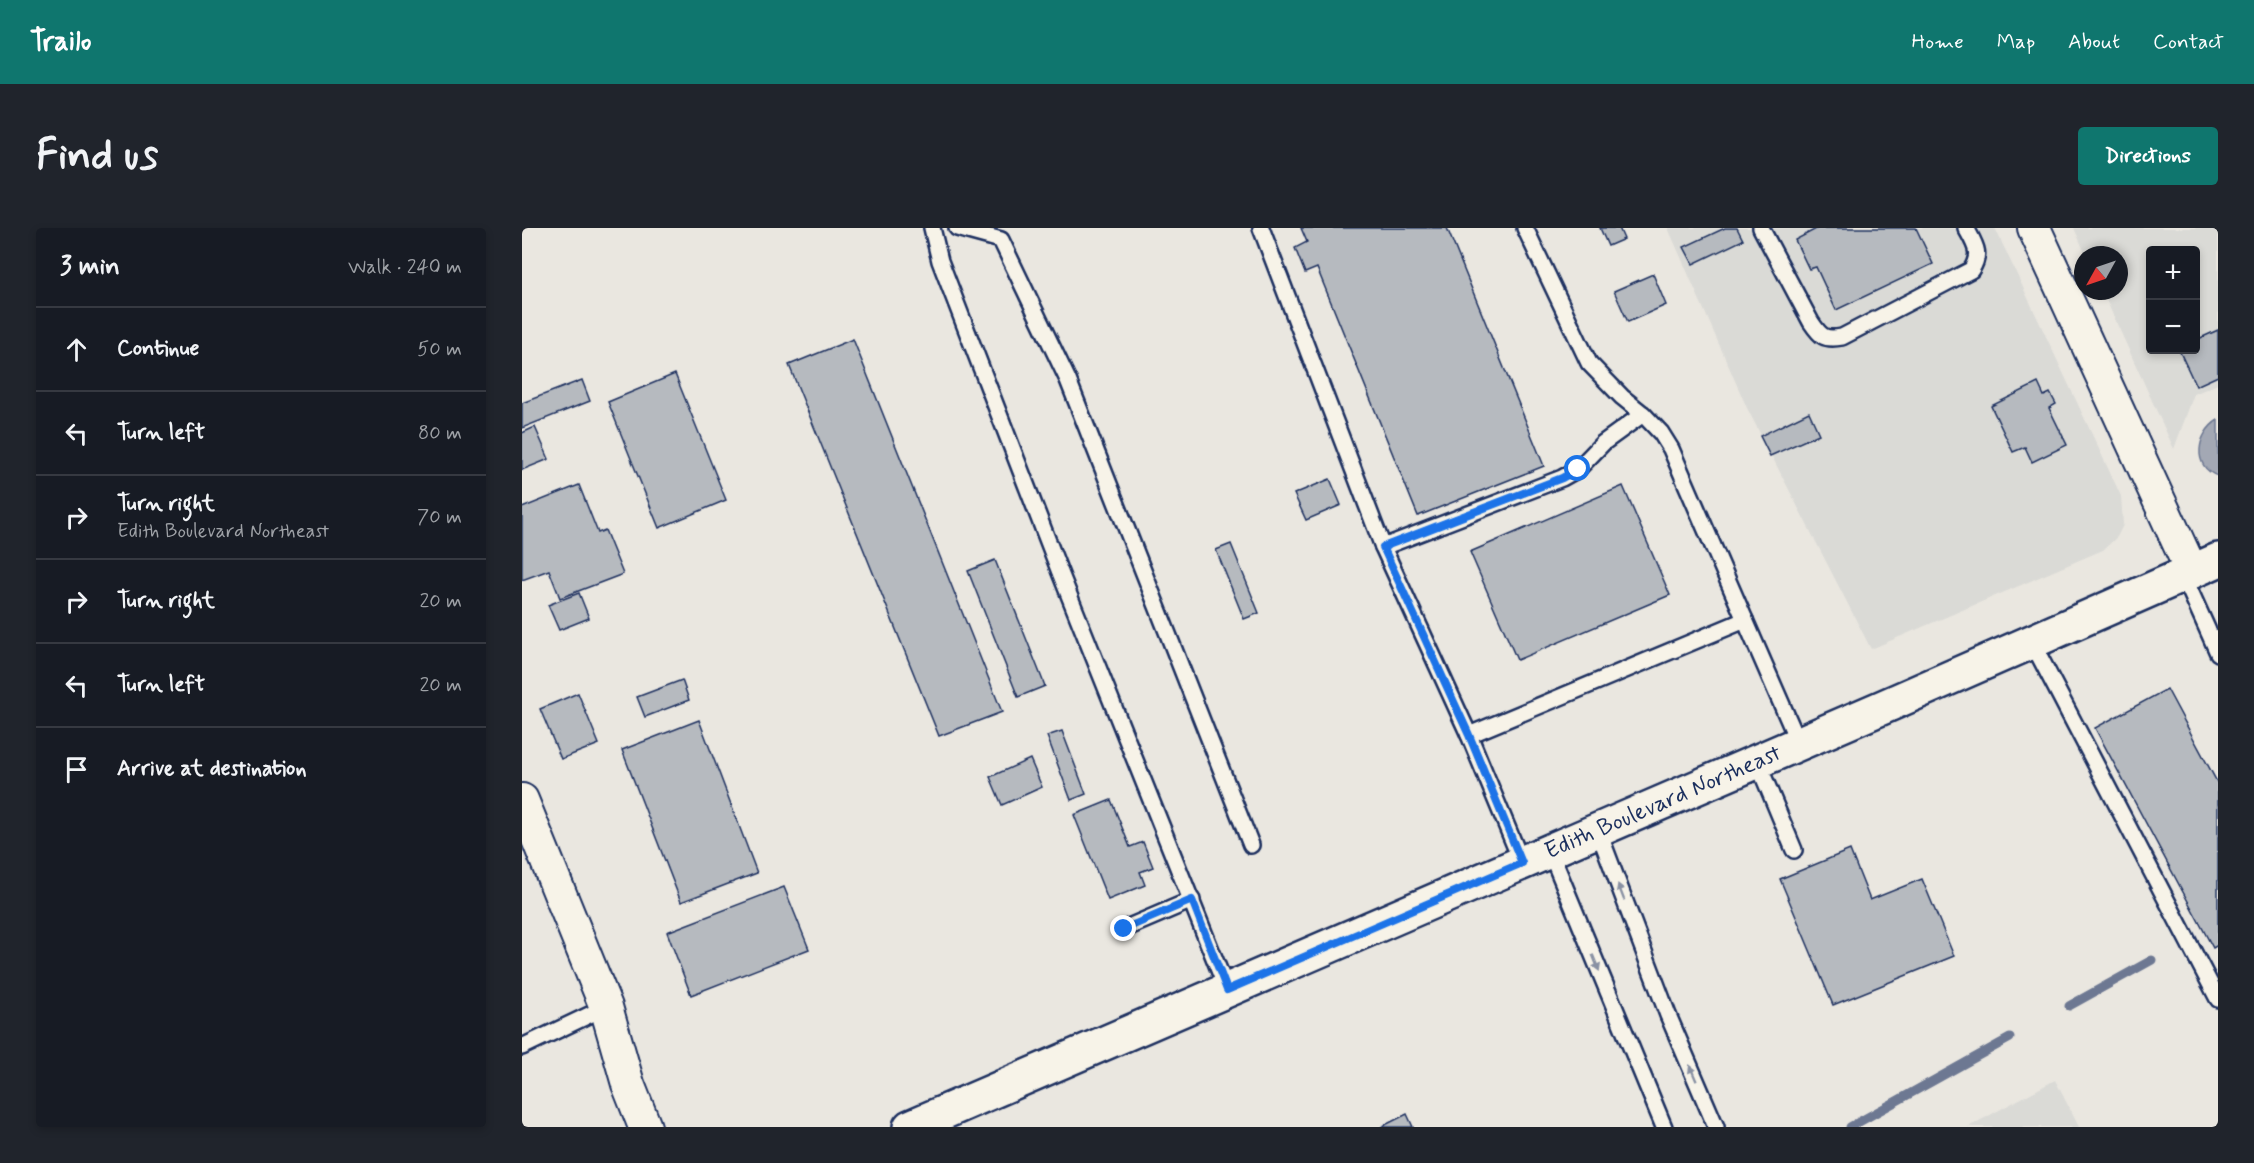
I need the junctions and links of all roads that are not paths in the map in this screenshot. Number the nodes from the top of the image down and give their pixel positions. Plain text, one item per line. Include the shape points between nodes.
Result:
1 (932, 228) edge
2 (957, 228) edge
3 (1261, 228) edge
4 (1525, 228) edge
5 (1761, 228) edge
6 (1966, 228) edge
7 (2034, 228) edge
8 (1642, 414) junction
9 (1383, 547) junction
10 (2198, 569) edge
11 (1745, 620) junction
12 (2032, 642) junction
13 (2218, 652) edge
14 (1469, 735) junction
15 (1799, 744) junction
16 (1757, 762) junction
17 (522, 800) edge
18 (1598, 830) junction
19 (1251, 845) dead end
20 (1794, 850) dead end
21 (1536, 857) junction
22 (1192, 900) junction
23 (1124, 929) dead end
24 (1227, 990) junction
25 (2218, 999) edge
26 (606, 1007) junction
27 (522, 1047) edge
28 (645, 1127) edge
29 (910, 1127) edge
30 (1664, 1127) edge
31 (1716, 1127) edge

1 - 22 lane via 940,261 1061,575
2 - 19 lane via 1001,240 1068,380
3 - 9 lane
4 - 8 lane via 1589,363
5 - 6 lane via 1811,322 1819,334 1830,339 1842,337 1971,270 1977,261 1977,248
7 - 10 street
8 - 9 lane via 1562,478
8 - 11 lane via 1671,449
9 - 14 lane
10 - 12 street, Edith Boulevard Northeast
10 - 13 lane
11 - 14 lane
11 - 15 lane
12 - 15 street, Edith Boulevard Northeast
12 - 25 lane
14 - 21 lane
15 - 16 street, Edith Boulevard Northeast
16 - 18 street, Edith Boulevard Northeast
16 - 20 lane
17 - 26 street
18 - 21 street, Edith Boulevard Northeast
31 -> 18 lane via 1668,1015
21 - 24 street, Edith Boulevard Northeast
21 -> 30 lane
22 - 23 lane
22 - 24 lane
24 - 29 street, Edith Boulevard Northeast
26 - 27 lane
26 - 28 street

